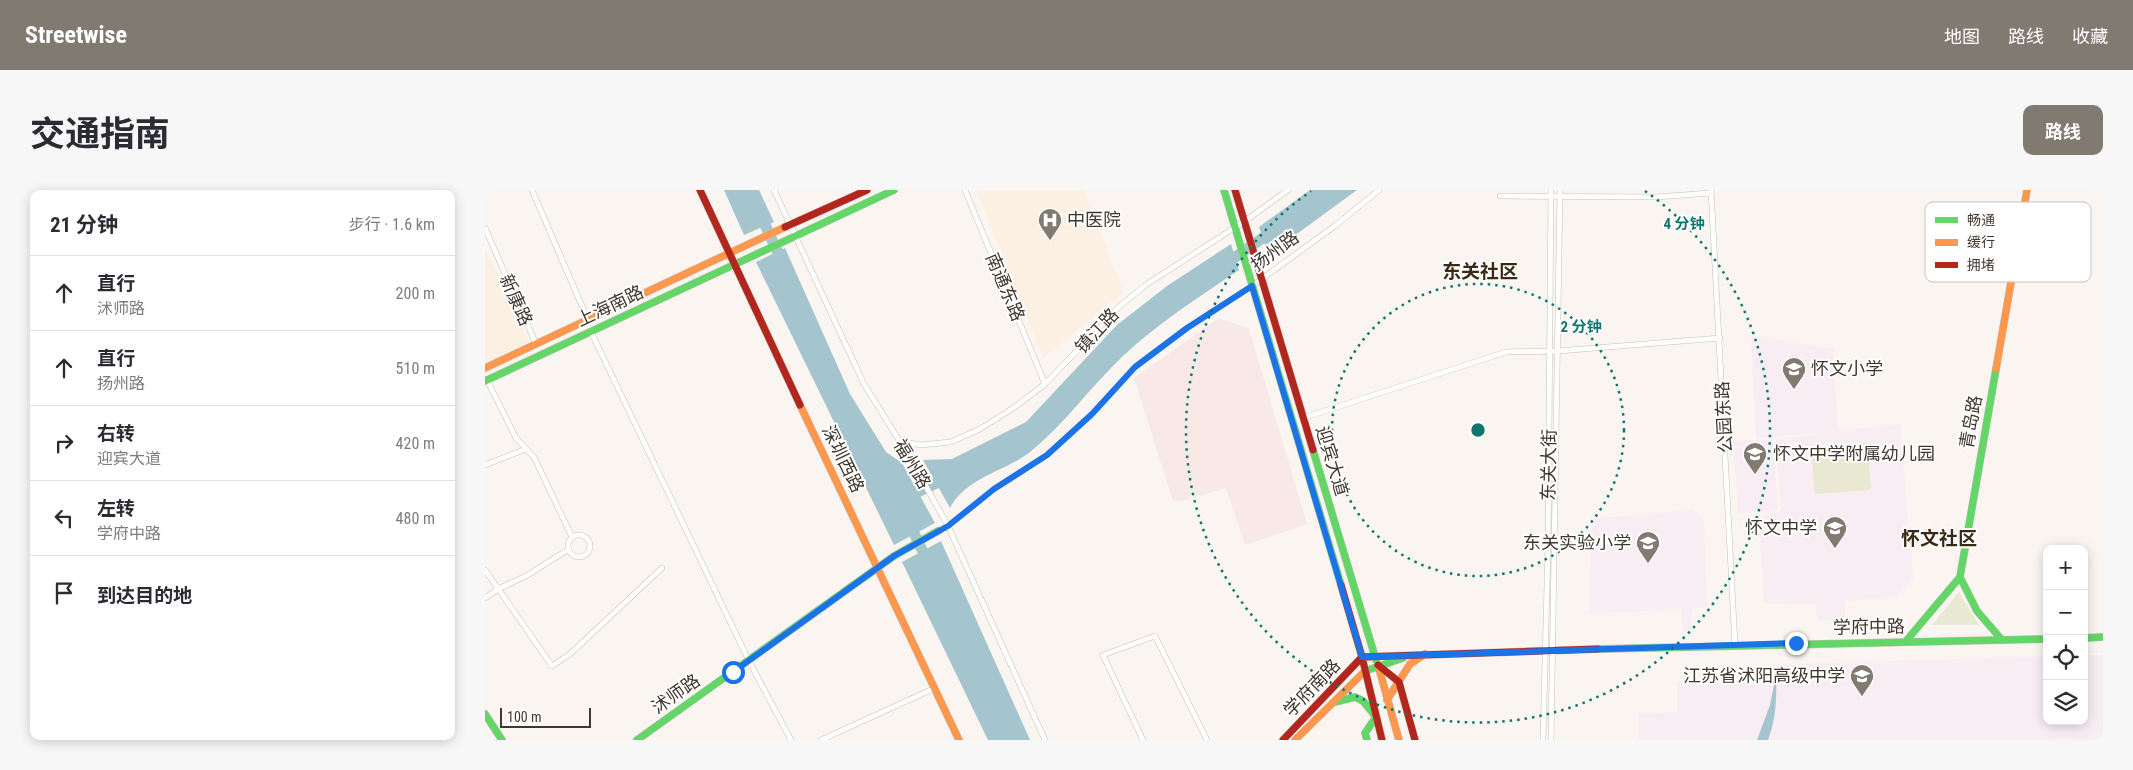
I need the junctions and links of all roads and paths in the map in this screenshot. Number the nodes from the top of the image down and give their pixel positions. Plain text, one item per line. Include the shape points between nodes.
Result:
1 (532, 190) edge
2 (700, 190) edge
3 (774, 190) edge
4 (867, 190) edge
5 (894, 190) edge
6 (965, 190) edge
7 (1224, 190) edge
8 (1235, 190) edge
9 (1288, 190) edge
10 (1379, 190) edge
11 (1560, 190) edge
12 (1711, 192) edge
13 (1551, 193) edge
14 (1500, 196) dead end
15 (1559, 197) junction
16 (1245, 220) junction
17 (786, 226) junction
18 (1234, 227) junction
19 (485, 228) edge
20 (791, 237) junction
21 (728, 253) junction
22 (733, 264) junction
23 (1262, 279) junction
24 (2011, 282) edge
25 (1252, 286) junction
26 (588, 320) junction
27 (591, 332) junction
28 (1719, 338) junction
29 (536, 344) junction
30 (1550, 351) junction
31 (1558, 351) junction
32 (485, 368) edge
33 (486, 380) edge
34 (1045, 384) junction
35 (1303, 418) junction
36 (899, 441) junction
37 (526, 449) junction
38 (485, 465) edge
39 (948, 526) junction
40 (938, 531) joint
41 (572, 537) junction
42 (569, 549) junction
43 (661, 568) dead end
44 (879, 568) junction
45 (485, 570) edge
46 (1960, 577) junction
47 (498, 589) junction
48 (485, 598) edge
49 (2103, 637) edge
50 (2088, 638) edge
51 (2043, 639) edge
52 (2003, 640) junction
53 (1906, 641) junction
54 (1735, 645) junction
55 (1544, 651) junction
56 (1553, 651) junction
57 (1425, 654) junction
58 (1375, 656) junction
59 (1362, 657) junction
60 (749, 661) junction
61 (1378, 665) junction
62 (1365, 670) junction
63 (1399, 682) junction
64 (935, 688) junction
65 (1387, 700) junction
66 (1331, 704) junction
67 (485, 714) edge
68 (1376, 717) junction
69 (502, 740) edge
70 (637, 740) edge
71 (791, 740) edge
72 (821, 740) edge
73 (959, 740) edge
74 (1045, 740) edge
75 (1143, 740) edge
76 (1207, 740) edge
77 (1283, 740) edge
78 (1295, 740) edge
79 (1367, 740) edge
80 (1382, 740) edge
81 (1399, 740) edge
82 (1415, 740) edge
83 (1543, 740) edge
84 (1551, 740) edge

1 - 26 street
2 - 21 main road, 深圳西路
3 - 17 street, 福州路
4 - 17 main road, 上海南路
5 - 20 main road, 上海南路
6 - 34 street, 南通东路
7 - 18 main road, 迎宾大道
8 - 16 main road, 迎宾大道
9 - 16 street, 镇江路
10 - 23 street, 扬州路
11 - 15 street, 东关大街
12 - 15 street via 1657,197
12 - 28 street, 公园东路
13 - 14 street
13 - 15 street
13 - 30 street, 东关大街
15 - 31 street, 东关大街
16 - 18 street, 镇江路
16 - 23 main road, 迎宾大道
17 - 20 street, 福州路
17 - 21 main road, 上海南路
18 - 25 main road, 迎宾大道
18 - 34 street, 镇江路 via 1147,284 1121,305
19 - 29 street, 新康路
20 - 22 main road, 上海南路
20 - 36 street, 福州路 via 864,384
21 - 22 main road, 深圳西路
21 - 26 main road, 上海南路
22 - 27 main road, 上海南路
22 - 44 main road, 深圳西路
23 - 25 street, 扬州路
23 - 35 main road, 迎宾大道
24 - 46 main road, 青岛路
25 - 39 street, 扬州路 via 1135,367 1092,414 1047,455 994,489
25 - 59 main road, 迎宾大道
26 - 29 main road, 上海南路
27 - 33 main road, 上海南路
27 - 60 street
28 - 31 street
28 - 54 street, 公园东路
29 - 32 main road, 上海南路
30 - 31 street
30 - 35 street via 1503,353
30 - 55 street, 东关大街
31 - 56 street, 东关大街
33 - 37 street via 516,438
34 - 36 street, 镇江路 via 1015,408 951,442 921,445
35 - 58 main road, 迎宾大道
36 - 39 street, 福州路
37 - 38 street
37 - 41 street via 535,457
39 - 40 street, 扬州路
39 - 74 street, 福州路
40 - 44 main road, 扬州路
41 - 42 street
41 - 42 street via 586,537 589,551 580,557
42 - 47 street via 527,576
43 - 47 street via 570,654 552,666
44 - 60 main road, 沭师路
44 - 64 main road, 深圳西路
45 - 47 street
46 - 52 main road via 1988,628
46 - 53 main road
47 - 48 street
49 - 50 main road
51 - 52 main road, 学府中路
52 - 53 main road, 学府中路
53 - 54 main road, 学府中路
54 - 56 main road, 学府中路
55 - 56 main road, 学府中路
55 - 57 main road, 学府中路
55 - 83 street, 东关大街
56 - 84 street, 东关大街
57 - 58 main road, 学府中路
57 - 61 main road
57 - 63 main road via 1411,664
58 - 59 main road, 学府中路
58 - 61 main road, 迎宾大道
59 - 62 main road, 迎宾大道
59 - 77 main road, 学府南路
60 - 70 main road, 沭师路
60 - 71 street
61 - 62 main road
61 - 63 main road
61 - 65 main road, 迎宾大道
62 - 66 main road, 学府南路
62 - 68 main road, 迎宾大道
63 - 65 main road
63 - 82 main road
64 - 72 street
64 - 73 main road, 深圳西路
65 - 81 main road, 迎宾大道
66 - 68 main road via 1348,696 1360,698
66 - 78 main road, 学府南路
67 - 69 main road
68 - 79 main road via 1365,732
68 - 80 main road, 迎宾大道
75 - 76 street via 1103,655 1155,636

